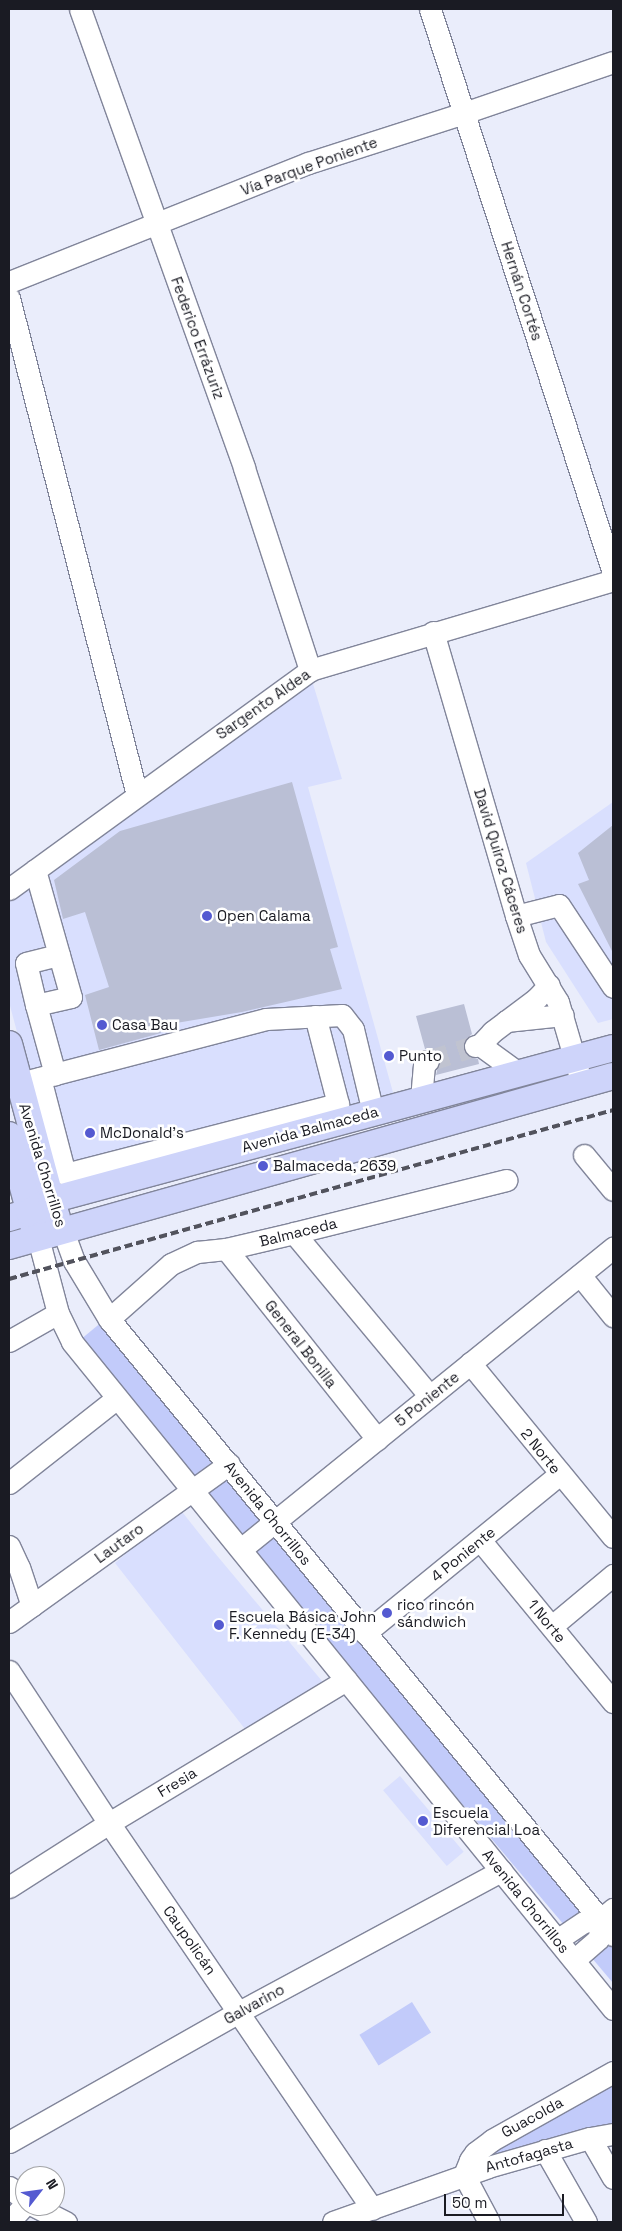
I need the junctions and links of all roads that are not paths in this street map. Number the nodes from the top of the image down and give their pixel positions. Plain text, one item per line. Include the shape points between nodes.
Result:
1 (80, 9) edge
2 (430, 9) edge
3 (613, 62) edge
4 (464, 113) junction
5 (156, 224) junction
6 (9, 282) edge
7 (9, 298) edge
8 (613, 573) edge
9 (613, 580) edge
10 (433, 632) junction
11 (310, 670) junction
12 (137, 795) junction
13 (35, 870) junction
14 (9, 889) edge
15 (516, 916) junction
16 (59, 954) junction
17 (549, 986) junction
18 (613, 987) edge
19 (36, 1005) junction
20 (563, 1015) junction
21 (315, 1016) junction
22 (506, 1021) junction
23 (9, 1044) edge
24 (613, 1048) edge
25 (574, 1057) junction
26 (428, 1061) dead end
27 (517, 1072) junction
28 (613, 1076) edge
29 (38, 1078) junction
30 (582, 1084) junction
31 (421, 1099) junction
32 (373, 1112) junction
33 (9, 1135) edge
34 (584, 1155) dead end
35 (506, 1180) dead end
36 (613, 1190) edge
37 (30, 1210) edge
38 (63, 1230) junction
39 (294, 1233) junction
40 (38, 1238) junction
41 (9, 1246) edge
42 (613, 1248) edge
43 (226, 1249) junction
44 (580, 1275) junction
45 (58, 1313) junction
46 (613, 1316) edge
47 (109, 1320) junction
48 (9, 1341) edge
49 (470, 1364) junction
50 (430, 1396) junction
51 (117, 1398) junction
52 (377, 1439) junction
53 (229, 1464) junction
54 (560, 1474) junction
55 (9, 1482) edge
56 (193, 1490) junction
57 (276, 1521) junction
58 (613, 1537) edge
59 (480, 1540) junction
60 (9, 1546) edge
61 (241, 1549) junction
62 (613, 1575) edge
63 (9, 1580) edge
64 (22, 1612) edge
65 (552, 1626) junction
66 (365, 1633) junction
67 (9, 1671) edge
68 (346, 1680) junction
69 (613, 1702) edge
70 (109, 1823) junction
71 (501, 1871) junction
72 (9, 1887) edge
73 (609, 1921) edge
74 (557, 1940) junction
75 (574, 1960) junction
76 (613, 2009) edge
77 (239, 2012) junction
78 (613, 2072) edge
79 (613, 2134) edge
80 (590, 2138) junction
81 (9, 2142) edge
82 (545, 2150) junction
83 (464, 2175) junction
84 (613, 2178) edge
85 (372, 2209) junction
86 (334, 2222) edge
87 (489, 2222) edge
88 (586, 2222) edge

1 - 5 street, Federico Errázuriz
2 - 4 street, Hernán Cortés
3 - 4 street, Vía Parque Poniente
4 - 5 street, Vía Parque Poniente via 308,164
4 - 8 street, Hernán Cortés
5 - 6 street, Vía Parque Poniente
5 - 11 street, Federico Errázuriz via 244,468
7 - 12 street
9 - 10 street, Sargento Aldea
10 - 11 street, Sargento Aldea
10 - 15 street, David Quiroz Cáceres
11 - 12 street, Sargento Aldea
12 - 13 street, Sargento Aldea
13 - 14 street, Sargento Aldea
13 - 16 street
15 - 17 street, David Quiroz Cáceres via 529,955
15 - 18 street via 559,905
16 - 19 street via 26,963
16 - 19 street via 71,997
17 - 20 street, David Quiroz Cáceres
17 - 22 street via 536,1000
19 - 29 street
20 - 22 street
20 - 25 street, David Quiroz Cáceres
21 - 29 street via 266,1019
21 - 29 street via 338,1104 65,1174
21 - 32 street via 342,1015 352,1029
22 - 27 street via 478,1046
23 - 29 main road, Avenida Chorrillos
24 - 25 main road, Avenida Balmaceda
25 - 27 main road, Avenida Balmaceda
25 - 30 street, David Quiroz Cáceres
26 - 31 street via 424,1062
27 - 31 main road, Avenida Balmaceda
28 - 30 main road, Avenida Balmaceda
29 - 37 main road, Avenida Chorrillos
30 - 38 main road, Avenida Balmaceda
31 - 32 main road, Avenida Balmaceda
32 - 37 main road, Avenida Balmaceda
33 - 37 main road
34 - 36 street
35 - 39 street, Balmaceda
37 - 38 main road, Avenida Chorrillos
37 - 40 main road
38 - 40 main road, Avenida Balmaceda
38 - 47 street, Avenida Chorrillos via 74,1261
39 - 43 street, Balmaceda
39 - 50 street
40 - 41 main road, Avenida Balmaceda
40 - 45 street, Avenida Chorrillos
42 - 44 street, 5 Poniente
43 - 47 street, Balmaceda via 198,1252 171,1264
43 - 52 street, General Bonilla
44 - 46 street
44 - 49 street, 5 Poniente
45 - 48 street
45 - 51 street, Avenida Chorrillos via 72,1342
47 - 53 street, Avenida Chorrillos
49 - 50 street, 5 Poniente
49 - 54 street, 2 Norte
50 - 52 street, 5 Poniente
51 - 55 street
51 - 56 street, Avenida Chorrillos
52 - 57 street, 5 Poniente
53 - 56 street, Lautaro
53 - 57 street, Avenida Chorrillos
54 - 58 street, 2 Norte
54 - 59 street, 4 Poniente
56 - 61 street, Avenida Chorrillos
56 - 64 street, Lautaro
57 - 61 street, 5 Poniente
57 - 66 street, Avenida Chorrillos
59 - 65 street, 1 Norte
59 - 66 street, 4 Poniente
60 - 64 street via 19,1567
61 - 68 street, Avenida Chorrillos
62 - 65 street
63 - 64 street
65 - 69 street, 1 Norte
66 - 73 street, Avenida Chorrillos
67 - 70 street, Caupolicán
68 - 70 street, Fresia
68 - 71 street, Avenida Chorrillos
70 - 72 street, Fresia
70 - 77 street, Caupolicán
71 - 74 street, Avenida Chorrillos
71 - 77 street, Galvarino
73 - 74 street via 584,1922
73 - 75 street via 599,1938
74 - 75 street, Avenida Chorrillos
75 - 76 street, Avenida Chorrillos
77 - 81 street, Galvarino
77 - 85 street, Caupolicán
78 - 83 street, Guacolda via 492,2140 475,2152
79 - 80 street, Antofagasta
80 - 82 street, Antofagasta
80 - 84 street
82 - 83 street, Antofagasta
82 - 88 street
83 - 85 street, Antofagasta
83 - 87 street
85 - 86 street, Antofagasta

